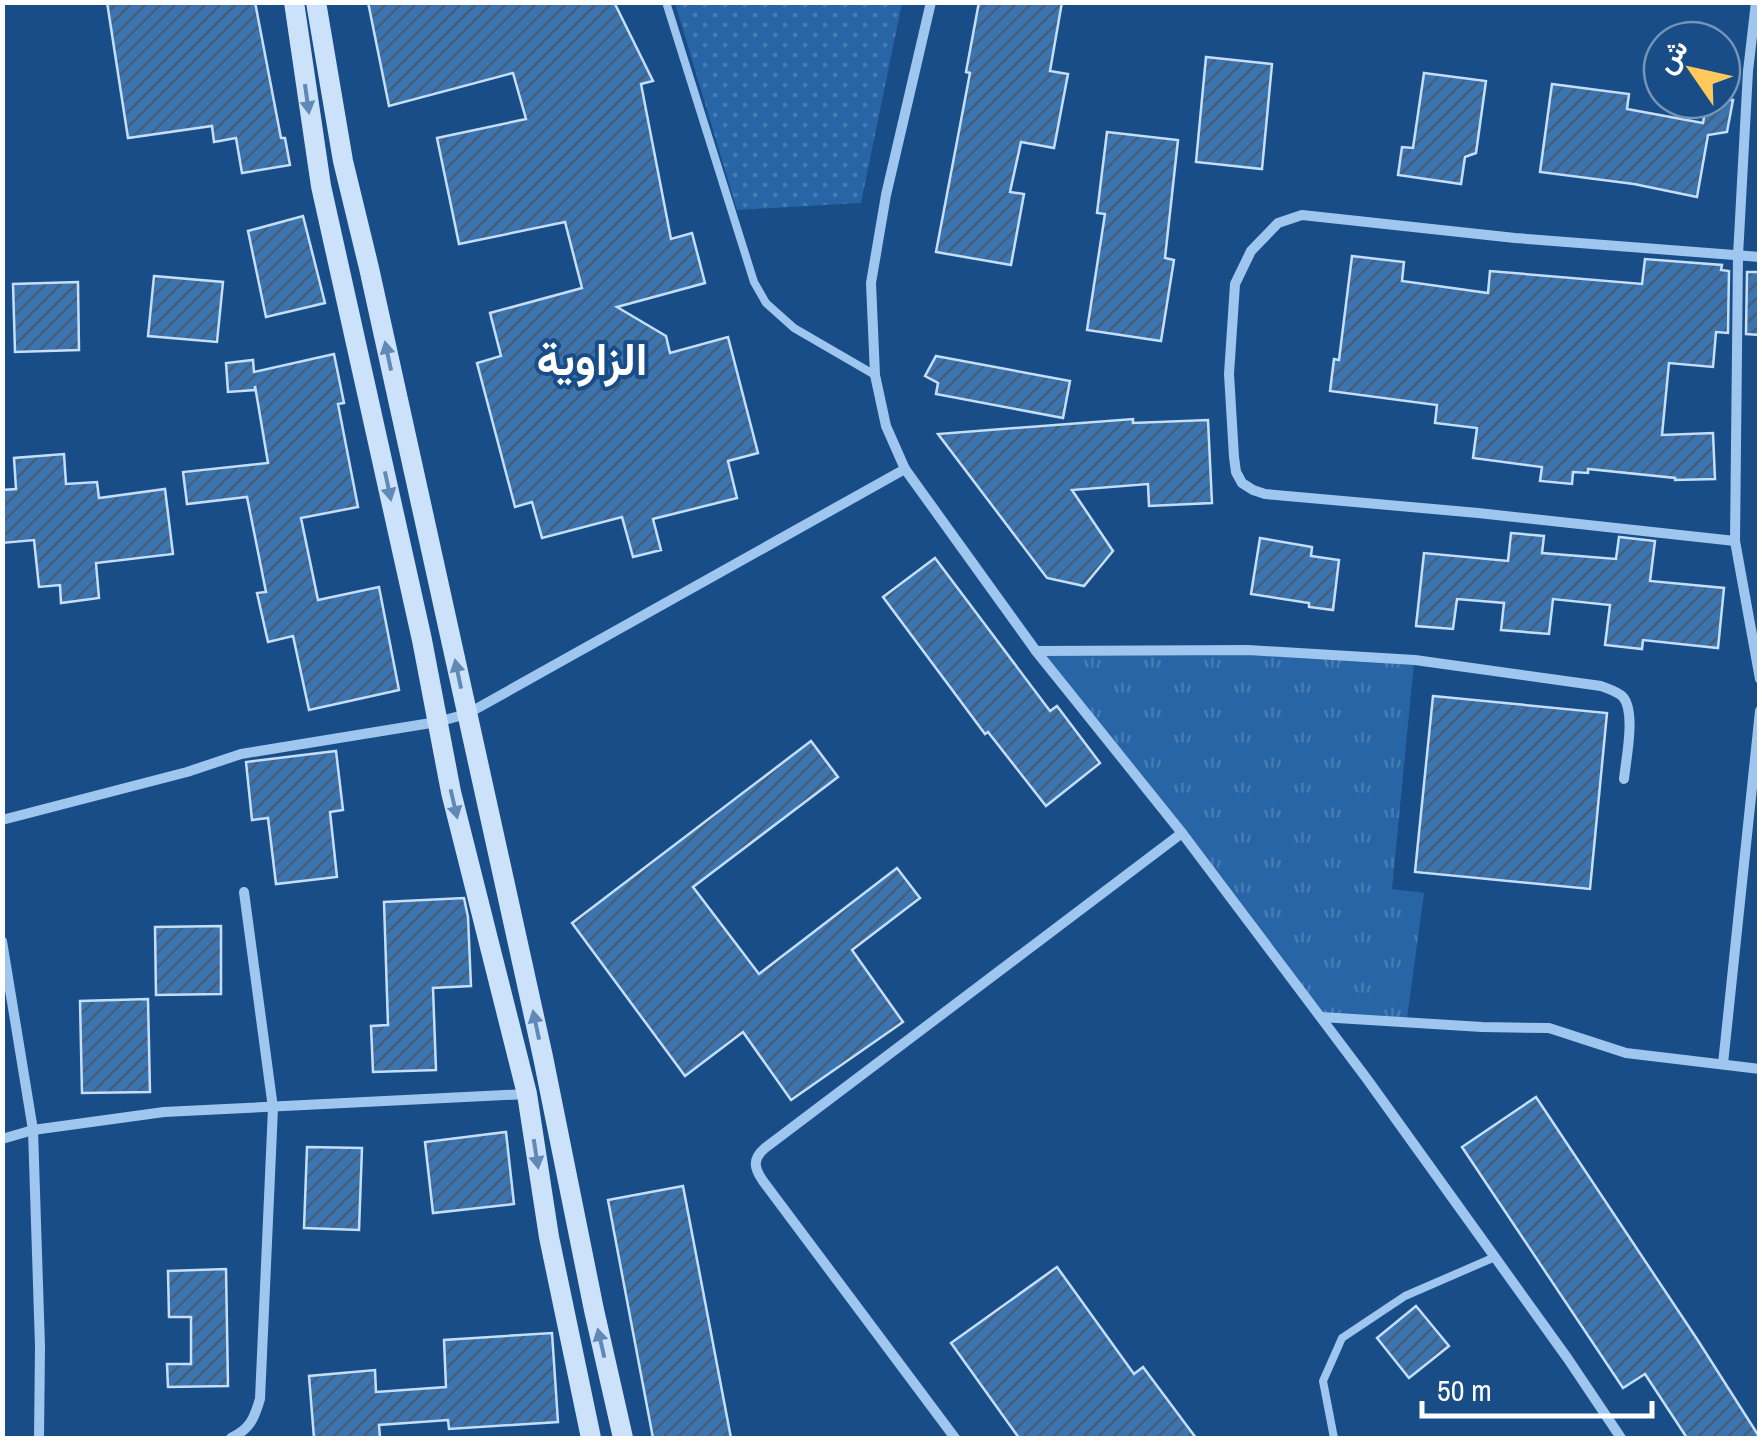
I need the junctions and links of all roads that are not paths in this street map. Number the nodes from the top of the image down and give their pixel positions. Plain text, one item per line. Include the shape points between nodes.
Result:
1 (294, 2) edge
2 (316, 2) edge
3 (666, 2) edge
4 (931, 2) edge
5 (1756, 2) edge
6 (1738, 256) junction
7 (1760, 256) edge
8 (876, 375) junction
9 (905, 469) junction
10 (1736, 541) junction
11 (1036, 650) junction
12 (1760, 679) edge
13 (1760, 711) edge
14 (467, 714) junction
15 (437, 722) junction
16 (1624, 778) dead end
17 (2, 820) edge
18 (1182, 832) junction
19 (244, 892) dead end
20 (2, 941) edge
21 (1321, 1017) junction
22 (1723, 1064) junction
23 (1760, 1069) edge
24 (528, 1094) junction
25 (273, 1108) junction
26 (33, 1130) junction
27 (2, 1139) edge
28 (1495, 1258) junction
29 (40, 1438) edge
30 (231, 1438) edge
31 (591, 1438) edge
32 (623, 1438) edge
33 (954, 1438) edge
34 (1334, 1438) edge
35 (1621, 1438) edge

1 -> 15 main road via 321,186
14 -> 2 main road via 343,162
3 - 8 lane via 760,293 794,328
4 - 8 street via 871,283
5 - 6 street
6 - 7 street
6 - 10 street
6 - 10 street via 1302,215 1278,224 1251,250 1235,284 1229,374 1236,472 1265,494
8 - 9 street via 886,426
9 - 11 street
9 - 14 street
10 - 12 street
11 - 16 street via 1248,650 1396,659 1601,686 1625,699 1630,712
11 - 18 street
13 - 22 street
14 - 15 street
32 -> 14 main road
15 - 17 street via 241,754
15 -> 24 main road
18 - 21 street
18 - 33 street via 755,1160 757,1173
19 - 25 street
20 - 26 street
21 - 22 street via 1549,1028 1626,1053
21 - 28 street
22 - 23 street
24 - 25 street
24 -> 31 main road via 549,1237
25 - 26 street via 164,1112
25 - 30 street via 260,1399 244,1432
26 - 27 street
26 - 29 street
28 - 34 lane via 1405,1296 1342,1338 1323,1380
28 - 35 street

